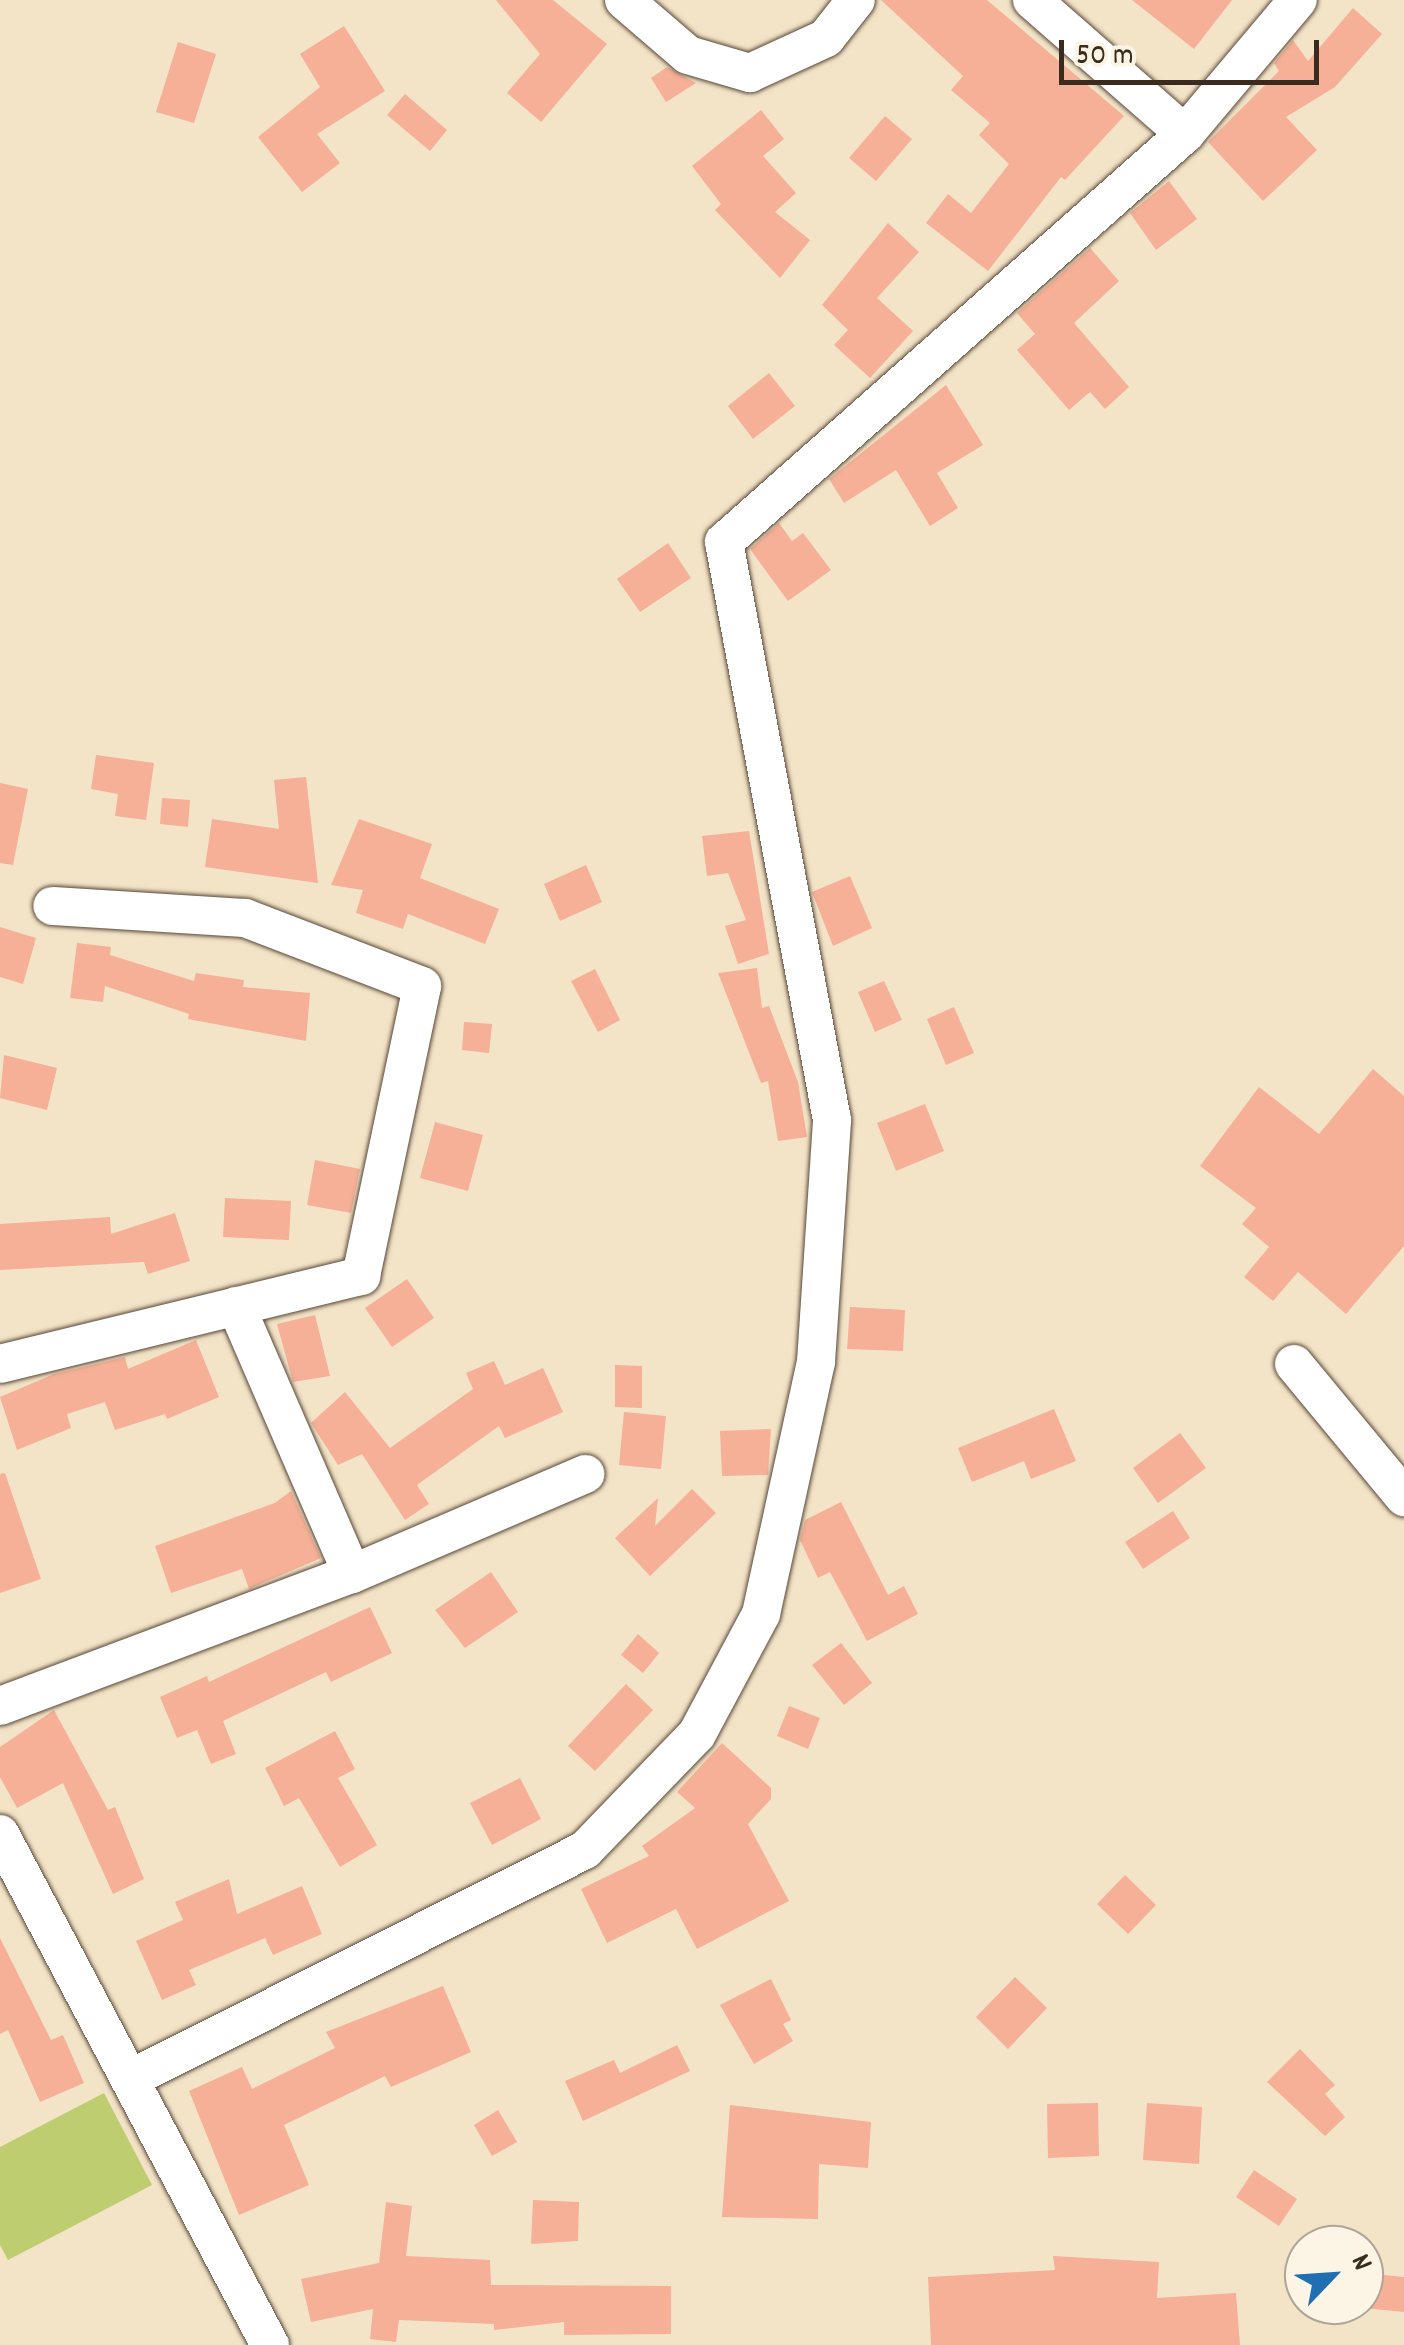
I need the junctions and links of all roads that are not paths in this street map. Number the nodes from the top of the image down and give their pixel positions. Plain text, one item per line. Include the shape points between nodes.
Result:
1 (624, 0) edge
2 (856, 0) edge
3 (1032, 0) edge
4 (1298, 0) edge
5 (1185, 134) junction
6 (52, 906) dead end
7 (236, 1306) junction
8 (0, 1364) edge
9 (1294, 1364) dead end
10 (585, 1474) dead end
11 (1404, 1497) edge
12 (352, 1574) junction
13 (0, 1706) edge
14 (0, 1834) edge
15 (130, 2079) junction
16 (270, 2345) edge

1 - 2 street via 688,55 750,73 826,38
3 - 5 street
4 - 5 street
5 - 15 street via 724,542 832,1120 816,1362 760,1614 697,1734 585,1850
6 - 7 street via 245,918 422,986 361,1276
7 - 8 street
7 - 12 street
9 - 11 street
10 - 12 street
12 - 13 street
14 - 15 street
15 - 16 street

